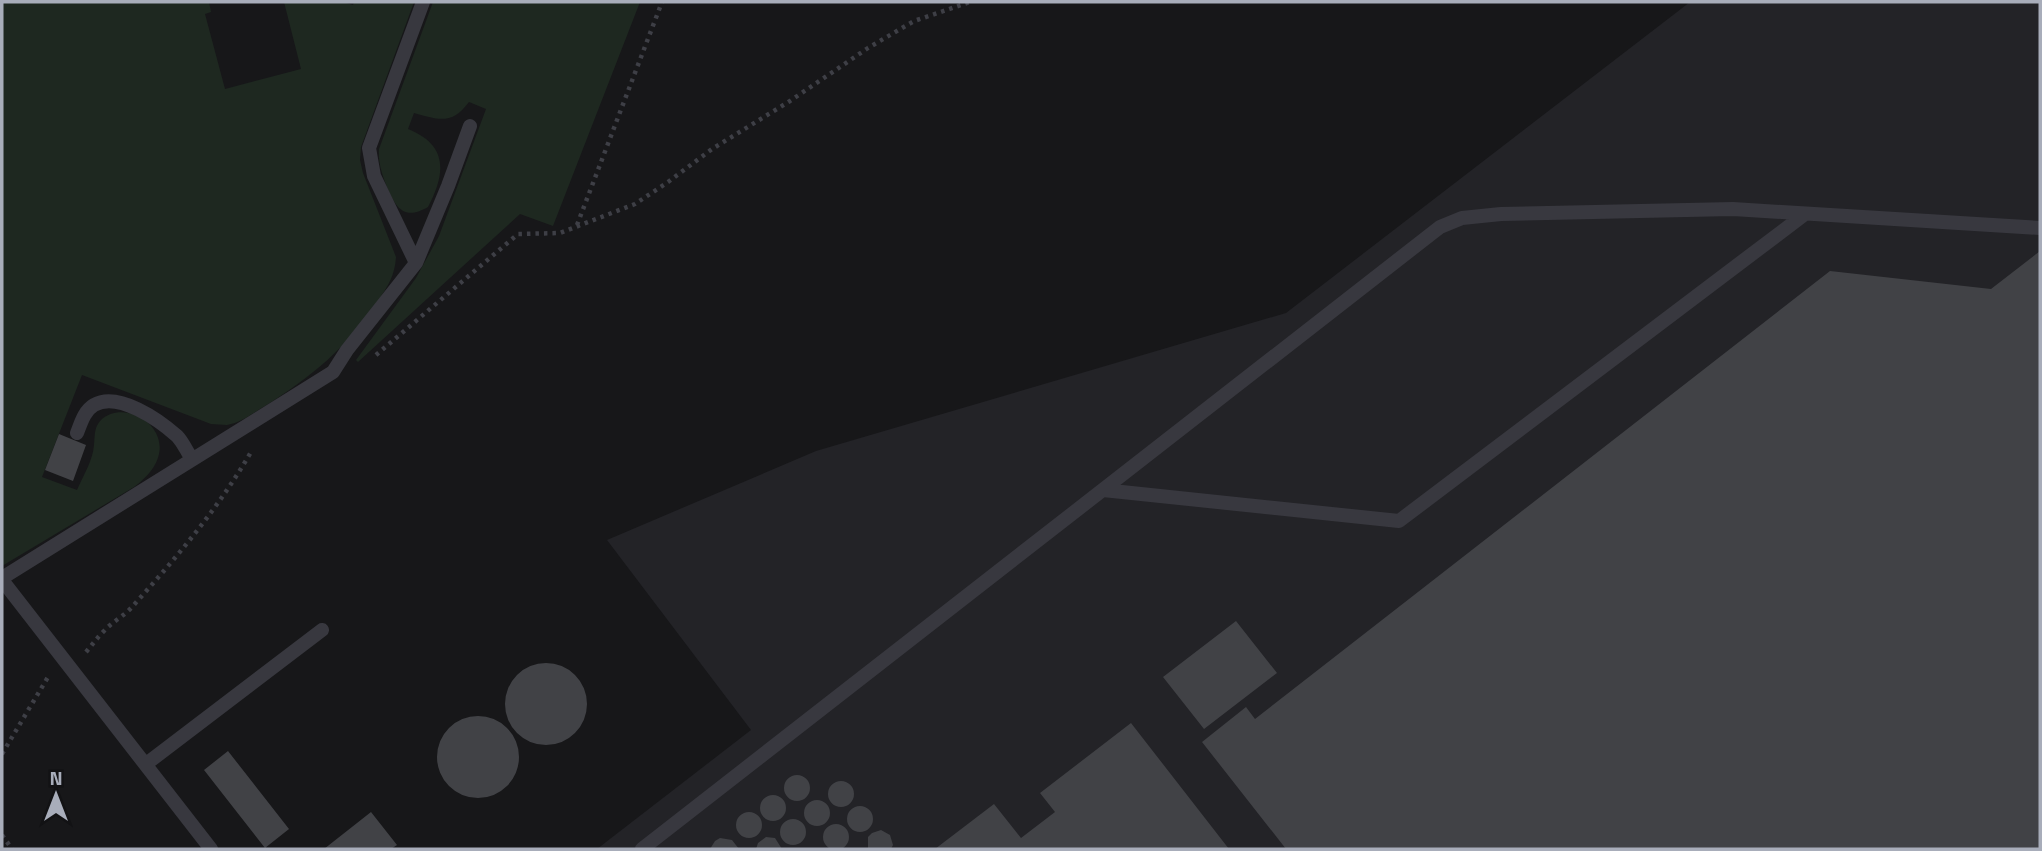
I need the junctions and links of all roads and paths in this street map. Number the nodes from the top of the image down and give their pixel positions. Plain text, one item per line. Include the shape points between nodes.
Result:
1 (423, 2) edge
2 (662, 2) edge
3 (970, 2) edge
4 (470, 126) dead end
5 (1805, 214) junction
6 (577, 226) junction
7 (2040, 228) edge
8 (415, 263) junction
9 (372, 358) dead end
10 (77, 433) dead end
11 (254, 447) dead end
12 (192, 459) junction
13 (1102, 490) junction
14 (2, 579) edge
15 (322, 630) dead end
16 (67, 663) junction
17 (2, 754) edge
18 (146, 764) junction
19 (2, 835) edge
20 (12, 849) edge
21 (211, 849) edge
22 (642, 849) edge

1 - 8 lane via 369,148 374,176
2 - 6 path
3 - 6 path via 914,21 712,149 635,204
4 - 8 lane
5 - 7 lane
5 - 13 lane via 1733,209 1462,218 1440,227
5 - 13 lane via 1399,521
6 - 9 path via 560,233 517,234
8 - 12 lane via 333,372
10 - 12 lane via 86,412 112,400 127,404 179,437
11 - 16 path via 184,549 85,654
12 - 14 lane
13 - 22 lane
14 - 16 lane
15 - 18 lane
16 - 17 path via 49,674
16 - 18 lane
18 - 21 lane
19 - 20 path

